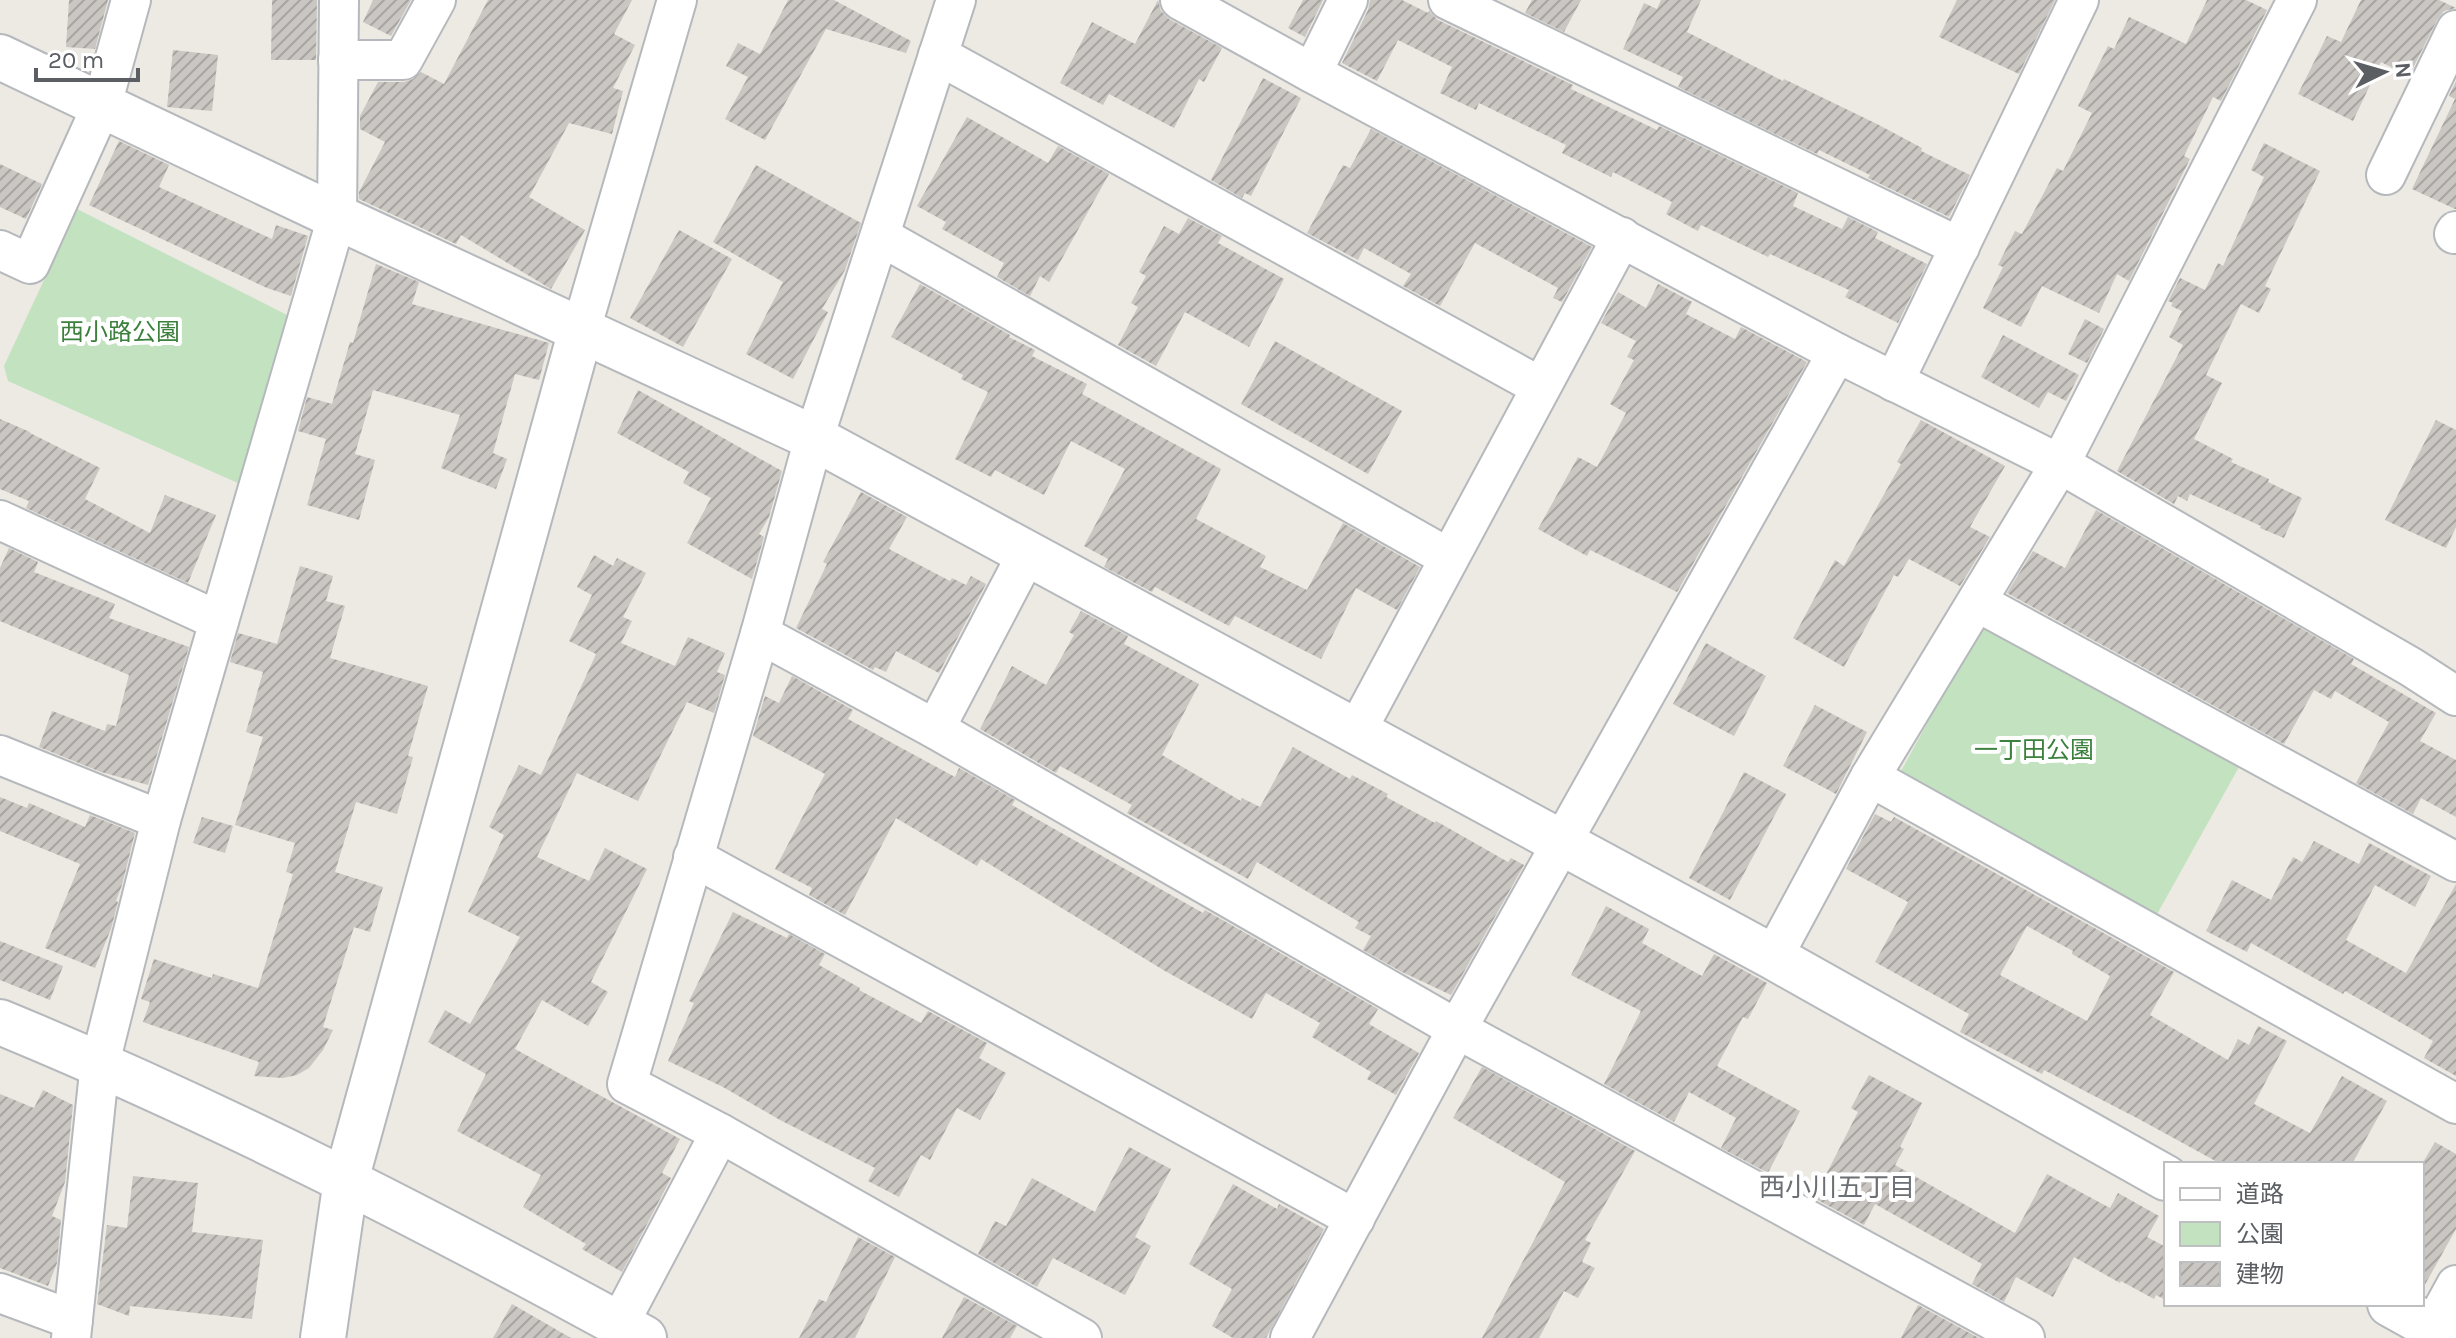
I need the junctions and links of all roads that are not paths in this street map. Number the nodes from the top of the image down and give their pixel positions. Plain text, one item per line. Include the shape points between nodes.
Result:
1 (131, 0) edge
2 (339, 0) edge
3 (436, 0) edge
4 (677, 0) edge
5 (956, 0) edge
6 (1180, 0) edge
7 (1348, 0) edge
8 (1448, 0) edge
9 (2079, 0) edge
10 (2297, 0) edge
11 (2456, 30) edge
12 (938, 55) junction
13 (0, 57) edge
14 (338, 60) junction
15 (1312, 73) junction
16 (102, 105) junction
17 (2386, 175) dead end
18 (337, 217) junction
19 (880, 236) junction
20 (1622, 237) junction
21 (1960, 247) junction
22 (0, 250) edge
23 (581, 330) junction
24 (1837, 353) junction
25 (1894, 382) junction
26 (1541, 387) junction
27 (814, 438) junction
28 (2060, 464) junction
29 (0, 520) edge
30 (1028, 552) junction
31 (1449, 558) junction
32 (1977, 602) junction
33 (219, 621) junction
34 (760, 634) junction
35 (2456, 696) edge
36 (935, 729) junction
37 (1357, 730) junction
38 (0, 755) edge
39 (1870, 777) junction
40 (161, 820) junction
41 (1563, 843) junction
42 (693, 857) junction
43 (2456, 862) edge
44 (1773, 957) junction
45 (0, 1022) edge
46 (1457, 1029) junction
47 (100, 1063) junction
48 (2456, 1104) edge
49 (720, 1133) junction
50 (2164, 1177) edge
51 (346, 1180) junction
52 (1355, 1219) junction
53 (2456, 1285) edge
54 (0, 1293) edge
55 (2393, 1306) edge
56 (72, 1329) edge
57 (632, 1331) edge
58 (2436, 1335) edge
59 (323, 1338) edge
60 (1082, 1338) edge
61 (1290, 1338) edge
62 (2025, 1338) edge

1 - 16 street
2 - 14 street
3 - 14 street via 403,60
4 - 23 street
5 - 12 street
6 - 15 street
7 - 15 street
8 - 21 street
9 - 21 street
10 - 28 street
11 - 17 street
12 - 19 street
12 - 26 street
13 - 16 street
14 - 18 street
15 - 20 street
16 - 18 street
16 - 22 street via 30,264
18 - 23 street
18 - 33 street
19 - 27 street
19 - 31 street
20 - 24 street
20 - 26 street
21 - 25 street
23 - 27 street
23 - 51 street
24 - 25 street
24 - 41 street
25 - 28 street
26 - 31 street
27 - 30 street
27 - 34 street
28 - 32 street
28 - 35 street
29 - 33 street
30 - 36 street
30 - 37 street
31 - 37 street
32 - 39 street
32 - 43 street
33 - 40 street
34 - 36 street
34 - 42 street
36 - 46 street
37 - 41 street
38 - 40 street
39 - 44 street
39 - 48 street
40 - 47 street
41 - 44 street
41 - 46 street
42 - 49 street via 627,1084
42 - 52 street
44 - 50 street
45 - 47 street
46 - 52 street
46 - 62 street
47 - 51 street
47 - 56 street
49 - 57 street
49 - 60 street
51 - 57 street
51 - 59 street
52 - 61 street
53 - 58 street
54 - 56 street
55 - 58 street

